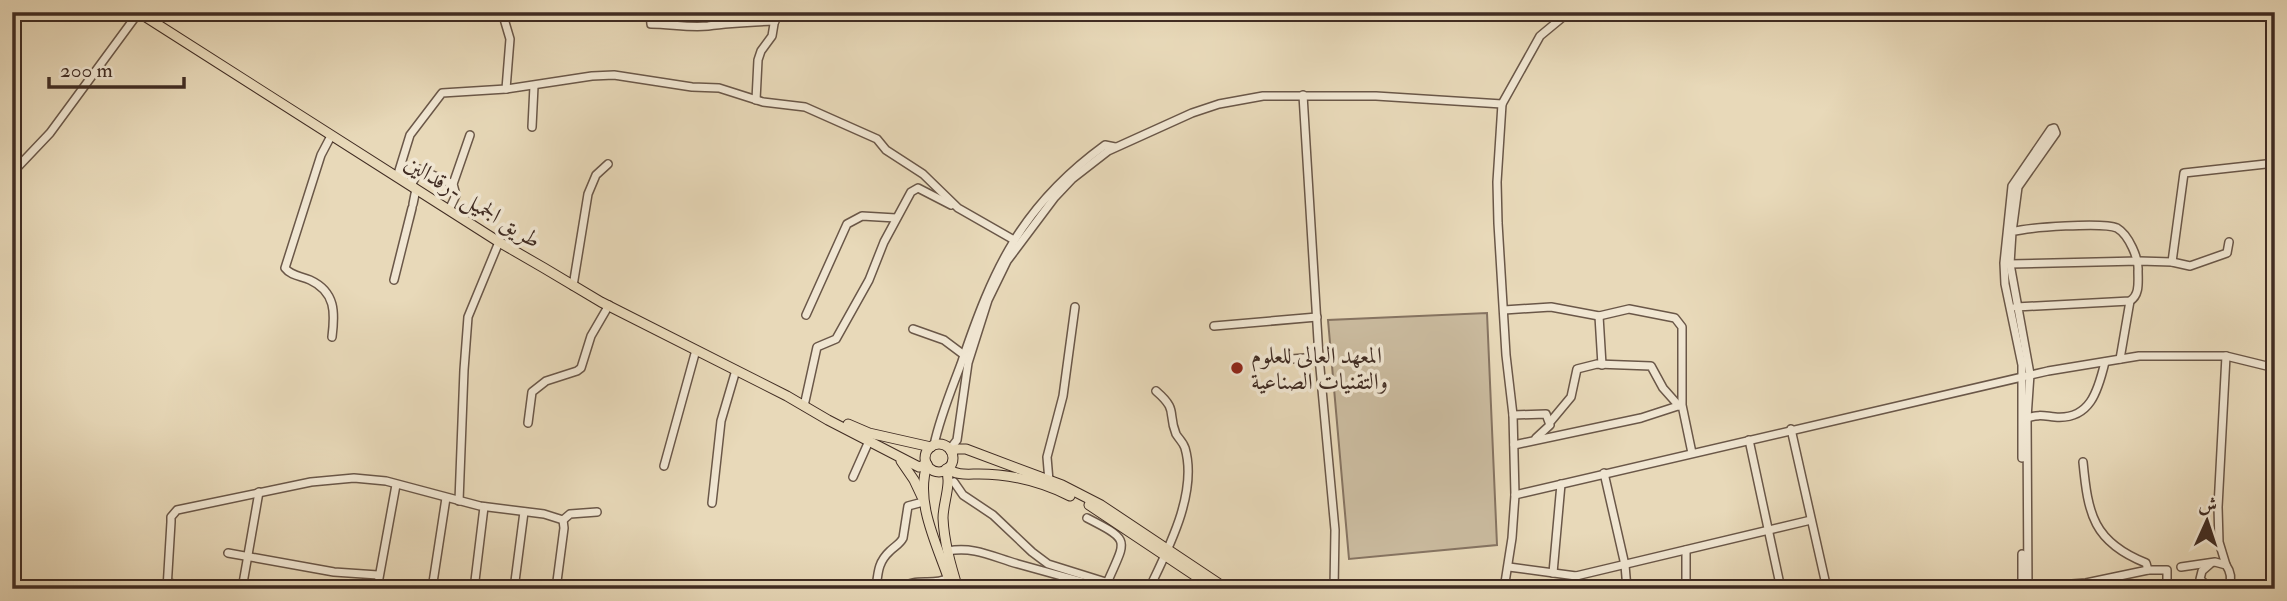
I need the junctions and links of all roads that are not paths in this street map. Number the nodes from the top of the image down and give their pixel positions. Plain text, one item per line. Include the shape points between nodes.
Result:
1 (139, 12) edge
2 (502, 12) edge
3 (650, 12) edge
4 (776, 12) edge
5 (1569, 12) edge
6 (775, 21) junction
7 (534, 86) junction
8 (506, 89) junction
9 (1303, 95) junction
10 (756, 100) junction
11 (1502, 104) junction
12 (532, 127) dead end
13 (470, 135) dead end
14 (331, 136) junction
15 (1116, 147) junction
16 (12, 160) edge
17 (2275, 163) edge
18 (21, 164) junction
19 (608, 164) dead end
20 (12, 173) edge
21 (397, 177) junction
22 (453, 184) junction
23 (414, 188) junction
24 (958, 208) junction
25 (449, 210) junction
26 (896, 218) junction
27 (2012, 232) junction
28 (1014, 240) junction
29 (499, 242) junction
30 (2229, 242) dead end
31 (2139, 261) junction
32 (2172, 262) junction
33 (2010, 264) junction
34 (394, 280) dead end
35 (573, 286) junction
36 (986, 299) junction
37 (2130, 301) junction
38 (609, 305) junction
39 (1075, 307) dead end
40 (2017, 307) junction
41 (1504, 310) junction
42 (806, 315) dead end
43 (1599, 316) junction
44 (1317, 317) junction
45 (1214, 326) dead end
46 (913, 328) dead end
47 (332, 337) dead end
48 (696, 350) junction
49 (964, 355) junction
50 (1320, 356) junction
51 (2226, 356) junction
52 (1292, 359) dead end
53 (2120, 359) junction
54 (2105, 362) junction
55 (1602, 365) junction
56 (2275, 368) edge
57 (736, 370) junction
58 (2026, 375) junction
59 (1156, 391) dead end
60 (802, 404) junction
61 (1680, 406) junction
62 (1513, 415) junction
63 (2027, 418) junction
64 (1550, 421) junction
65 (528, 422) dead end
66 (1791, 429) junction
67 (1749, 440) junction
68 (869, 441) junction
69 (1534, 441) junction
70 (1514, 445) junction
71 (932, 446) junction
72 (950, 450) junction
73 (1692, 453) junction
74 (898, 457) junction
75 (2082, 462) dead end
76 (927, 464) junction
77 (664, 466) dead end
78 (947, 469) junction
79 (1604, 473) junction
80 (974, 474) junction
81 (853, 477) dead end
82 (1049, 481) junction
83 (954, 482) junction
84 (1561, 484) junction
85 (396, 485) junction
86 (259, 492) junction
87 (945, 495) junction
88 (1515, 495) junction
89 (446, 498) junction
90 (459, 502) junction
91 (712, 503) dead end
92 (924, 505) junction
93 (484, 507) junction
94 (524, 512) junction
95 (597, 512) dead end
96 (1087, 518) dead end
97 (563, 520) junction
98 (1811, 520) junction
99 (1769, 531) junction
100 (1686, 550) junction
101 (948, 551) junction
102 (228, 552) dead end
103 (1167, 552) junction
104 (249, 556) junction
105 (2215, 562) junction
106 (1625, 565) junction
107 (2226, 565) junction
108 (1509, 567) junction
109 (2181, 567) dead end
110 (2148, 570) junction
111 (949, 571) junction
112 (1553, 573) junction
113 (378, 575) junction
114 (1576, 576) junction
115 (1083, 582) edge
116 (1107, 583) junction
117 (2206, 585) junction
118 (167, 586) edge
119 (2026, 588) edge
120 (2231, 588) edge
121 (201, 589) edge
122 (242, 589) edge
123 (377, 589) edge
124 (432, 589) edge
125 (474, 589) edge
126 (514, 589) edge
127 (555, 589) edge
128 (818, 589) edge
129 (858, 589) edge
130 (876, 589) edge
131 (901, 589) edge
132 (952, 589) edge
133 (958, 589) edge
134 (1128, 589) edge
135 (1149, 589) edge
136 (1215, 589) edge
137 (1227, 589) edge
138 (1334, 589) edge
139 (1504, 589) edge
140 (1575, 589) edge
141 (1627, 589) edge
142 (1686, 589) edge
143 (1781, 589) edge
144 (1827, 589) edge
145 (2167, 589) edge
146 (2188, 589) edge

1 - 14 main road, طريق الجميل -رقدالين
1 - 18 street via 76,100
2 - 8 street via 510,39
3 - 6 street via 651,24
4 - 6 street
5 - 11 street via 1540,36
6 - 10 street via 758,60
7 - 8 street
7 - 10 street via 614,75 719,88
7 - 12 street
8 - 21 street via 440,95 410,135
9 - 11 street
9 - 15 street via 1219,104
9 - 44 street
10 - 24 street via 805,107 872,136 923,174
11 - 41 street via 1497,182
13 - 22 street
14 - 21 main road, طريق الجميل -رقدالين
14 - 47 street via 285,268 331,298 335,307
15 - 28 street via 1105,145 1068,175
15 - 36 street via 1072,179 1040,215
16 - 18 street
17 - 32 street via 2184,173
18 - 20 street
19 - 35 street via 596,175 588,194
21 - 23 main road, طريق الجميل -رقدالين
22 - 23 street via 419,169
22 - 25 street via 456,195
23 - 25 main road, طريق الجميل -رقدالين
23 - 34 street
24 - 26 street via 916,188
24 - 28 street
25 - 29 main road, طريق الجميل -رقدالين
26 - 42 street via 862,216 847,224
26 - 60 street via 836,339 817,347
27 - 31 street via 2112,227 2122,232
27 - 33 street
27 - 58 street via 2018,187 2056,133 2054,128 2017,177 2010,196 2004,274
28 - 36 street
29 - 35 main road, طريق الجميل -رقدالين
29 - 90 street via 468,317
30 - 32 street via 2227,253 2219,257 2190,266
31 - 32 street
31 - 33 street
31 - 37 street via 2136,297
33 - 40 street
35 - 38 main road, طريق الجميل -رقدالين
36 - 49 street
36 - 72 street via 968,363 957,440
37 - 40 street
37 - 53 street
38 - 48 main road, طريق الجميل -رقدالين
38 - 65 street via 591,336 581,368 546,381 532,392
39 - 82 street via 1063,396 1047,457
40 - 58 street
41 - 43 street via 1551,307
41 - 62 street
43 - 55 street
43 - 61 street via 1629,309 1680,322
44 - 45 street
44 - 50 street
46 - 49 street via 944,340
48 - 57 main road, طريق الجميل -رقدالين
48 - 77 street
49 - 71 street
50 - 52 street
50 - 138 street via 1335,530
51 - 53 street
51 - 56 street
51 - 107 street via 2218,507 2219,542
53 - 54 street
54 - 58 street
54 - 63 street via 2093,402 2085,410
55 - 61 street via 1651,366 1662,388
55 - 64 street via 1577,369 1571,397
57 - 60 main road, طريق الجميل -رقدالين
57 - 91 street via 721,421
58 - 63 street
58 - 66 street
58 - 119 street
59 - 103 street via 1169,403 1186,454 1181,516
60 - 68 main road
60 - 71 main road via 869,433
61 - 69 street
61 - 73 street
62 - 64 street via 1546,414
62 - 70 street
63 - 119 street
64 - 69 street
66 - 67 street
66 - 98 street
67 - 73 street
67 - 99 street
68 - 74 main road
68 - 81 street
69 - 70 street
70 - 88 street
71 - 72 main road
71 - 76 main road via 925,456
72 - 78 main road via 953,460
72 - 82 main road via 963,449
73 - 79 street
74 - 76 main road via 919,467
74 - 92 main road via 915,480
75 - 110 street via 2087,504 2103,535 2146,563
76 - 78 main road via 936,471
76 - 92 main road
78 - 80 main road
78 - 87 main road
79 - 84 street
79 - 106 street
80 - 83 main road
80 - 103 main road via 1026,479 1061,492
82 - 103 main road via 1101,505
83 - 87 main road
83 - 115 street via 963,495 993,515 1040,559
84 - 88 street
84 - 112 street
85 - 86 street via 345,478
85 - 89 street
85 - 113 street
86 - 104 street
86 - 118 street via 177,510 171,522
87 - 101 main road
88 - 108 street
89 - 90 street
89 - 124 street
90 - 93 street
92 - 111 main road
92 - 130 street via 908,506 903,538 878,567
93 - 94 street
93 - 125 street
94 - 97 street
94 - 126 street
95 - 97 street via 572,513
96 - 116 street via 1122,541
97 - 127 street
98 - 99 street
98 - 144 street
99 - 100 street
99 - 143 street
100 - 106 street
100 - 142 street
101 - 111 main road
101 - 115 street via 976,550
102 - 104 street
103 - 135 street
103 - 136 main road
103 - 137 main road
104 - 113 street via 355,576
104 - 122 street
105 - 107 street
105 - 109 street
105 - 117 street via 2202,571 2200,579
106 - 114 street
106 - 141 street
107 - 120 street
108 - 112 street
108 - 139 street
110 - 119 street via 2086,583
110 - 145 street via 2167,570
111 - 131 street via 941,582 910,583
111 - 132 main road
111 - 133 main road
112 - 114 street
113 - 123 street
114 - 140 street
115 - 116 street
116 - 134 street
117 - 120 street
117 - 146 street
118 - 121 street
128 - 129 street

